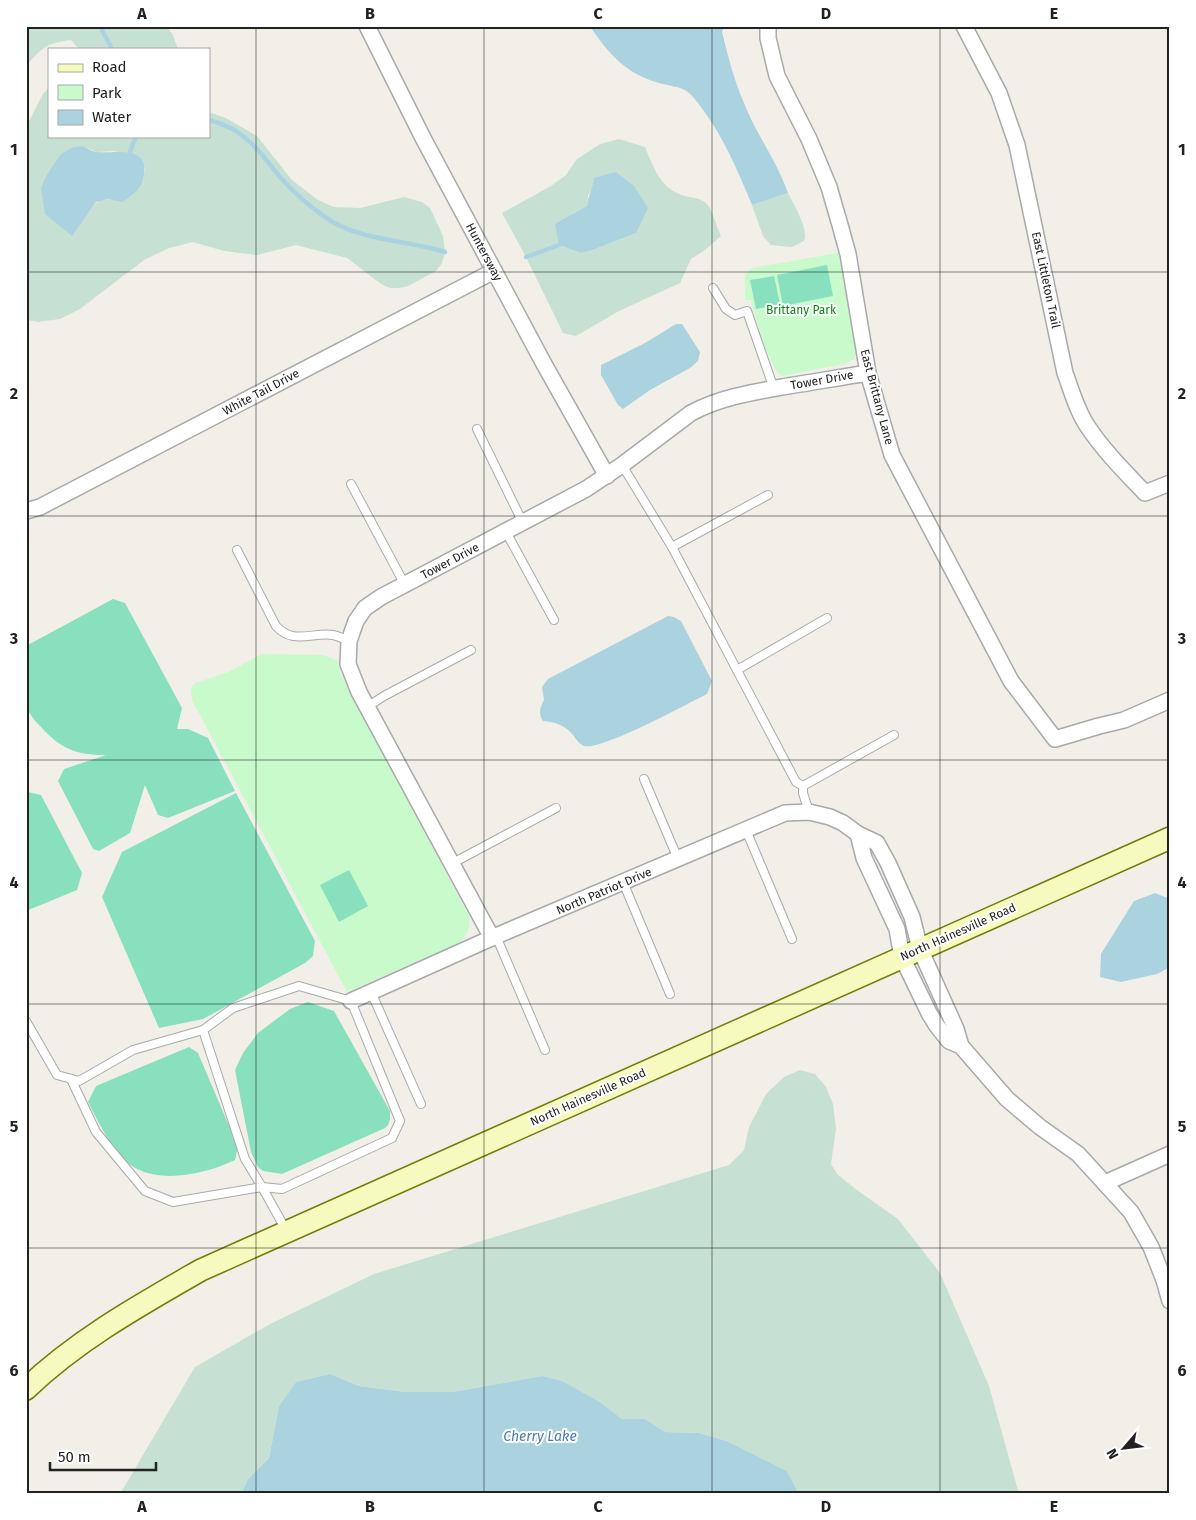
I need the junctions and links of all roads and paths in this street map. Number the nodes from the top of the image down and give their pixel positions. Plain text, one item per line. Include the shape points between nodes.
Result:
1 (367, 26) edge
2 (768, 26) edge
3 (964, 26) edge
4 (494, 271) junction
5 (713, 288) dead end
6 (868, 373) junction
7 (774, 389) junction
8 (477, 429) dead end
9 (622, 465) junction
10 (607, 476) junction
11 (1170, 483) edge
12 (352, 484) dead end
13 (768, 495) dead end
14 (26, 511) edge
15 (523, 523) junction
16 (506, 532) junction
17 (672, 547) junction
18 (238, 550) dead end
19 (405, 585) junction
20 (827, 618) dead end
21 (554, 620) dead end
22 (348, 641) junction
23 (471, 650) dead end
24 (737, 670) junction
25 (1170, 700) edge
26 (366, 707) junction
27 (894, 735) dead end
28 (644, 779) dead end
29 (803, 786) junction
30 (556, 808) dead end
31 (809, 812) junction
32 (746, 830) junction
33 (1170, 838) edge
34 (678, 859) junction
35 (451, 864) junction
36 (623, 882) junction
37 (494, 937) junction
38 (792, 938) dead end
39 (911, 953) junction
40 (371, 992) junction
41 (670, 994) dead end
42 (351, 1001) junction
43 (26, 1021) edge
44 (203, 1030) junction
45 (545, 1050) dead end
46 (71, 1079) junction
47 (421, 1104) dead end
48 (1170, 1154) edge
49 (1104, 1183) junction
50 (262, 1187) junction
51 (287, 1232) junction
52 (1170, 1301) edge
53 (26, 1389) edge

1 - 4 street, Huntersway
2 - 6 street, East Brittany Lane via 777,76 809,139 829,187 840,225
3 - 11 street, East Littleton Trail via 998,93 1018,145 1065,373 1076,404 1088,427 1108,453 1145,493
4 - 10 street, Huntersway
4 - 14 street, White Tail Drive via 40,507
5 - 7 lane via 726,309 735,315 747,311
6 - 7 street, Tower Drive
6 - 25 street, East Brittany Lane via 892,455 1011,681 1055,740 1124,720
7 - 9 street, Tower Drive via 706,405
8 - 15 lane
9 - 10 street, Tower Drive
9 - 17 lane
10 - 15 street, Tower Drive
12 - 19 lane
13 - 17 lane
15 - 16 street, Tower Drive
16 - 19 street, Tower Drive
16 - 21 lane
17 - 24 lane
18 - 22 lane via 283,634 292,637 334,635
19 - 22 street, Tower Drive via 365,608
20 - 24 lane
22 - 26 street, Tower Drive via 348,664
23 - 26 lane
24 - 29 lane via 796,782
26 - 35 street, Tower Drive
27 - 29 lane
28 - 34 lane
29 - 31 lane
30 - 35 lane
31 - 32 street, North Patriot Drive via 785,813
31 - 39 street, North Patriot Drive via 837,820 858,834 864,858
32 - 34 street, North Patriot Drive
32 - 38 lane
33 - 39 main road, North Hainesville Road
34 - 36 street, North Patriot Drive
35 - 37 street, Tower Drive
36 - 37 street, North Patriot Drive
36 - 41 lane
37 - 40 street, North Patriot Drive
37 - 45 lane
39 - 49 street, North Patriot Drive via 929,1013 937,1026 950,1041 961,1046 1007,1099 1078,1154
39 - 51 main road, North Hainesville Road
40 - 42 street, North Patriot Drive
40 - 47 lane
42 - 44 lane via 299,986 233,1008
42 - 50 lane via 400,1122 392,1138 282,1189
43 - 46 lane via 57,1075
44 - 46 lane via 133,1050 79,1081
44 - 50 lane via 245,1159
46 - 50 lane via 96,1132 145,1191 173,1202
48 - 49 street
49 - 52 street, North Patriot Drive via 1131,1212 1151,1247
50 - 51 lane
51 - 53 main road, North Hainesville Road via 201,1270 121,1316 48,1368

